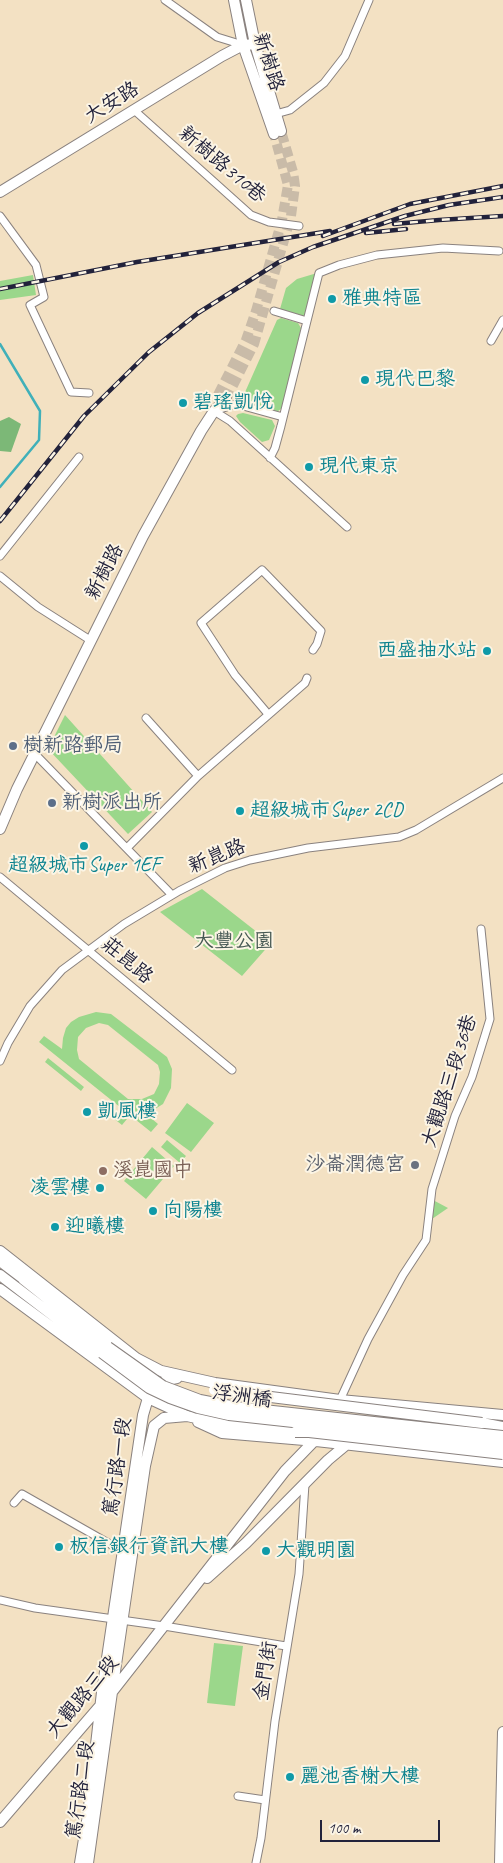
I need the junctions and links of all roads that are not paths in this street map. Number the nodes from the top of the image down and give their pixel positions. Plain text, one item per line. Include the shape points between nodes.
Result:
1 (165, 0) edge
2 (234, 0) edge
3 (246, 0) edge
4 (369, 0) edge
5 (255, 44) junction
6 (243, 45) junction
7 (134, 110) junction
8 (271, 115) junction
9 (278, 132) tunnel mouth
10 (0, 192) edge
11 (0, 216) edge
12 (300, 226) dead end
13 (499, 251) dead end
14 (274, 311) dead end
15 (503, 320) edge
16 (307, 321) junction
17 (491, 341) dead end
18 (89, 393) dead end
19 (222, 397) tunnel mouth
20 (214, 411) junction
21 (283, 417) junction
22 (78, 457) dead end
23 (270, 458) junction
24 (347, 527) dead end
25 (0, 556) edge
26 (0, 576) edge
27 (90, 640) junction
28 (313, 650) dead end
29 (307, 678) dead end
30 (268, 714) junction
31 (146, 718) dead end
32 (34, 753) junction
33 (198, 776) junction
34 (503, 778) edge
35 (0, 830) edge
36 (127, 848) junction
37 (0, 877) edge
38 (172, 895) junction
39 (481, 929) dead end
40 (88, 950) junction
41 (0, 1061) edge
42 (232, 1070) dead end
43 (0, 1251) edge
44 (0, 1261) edge
45 (0, 1276) edge
46 (16, 1280) junction
47 (0, 1289) edge
48 (22, 1306) junction
49 (105, 1350) junction
50 (136, 1358) junction
51 (157, 1370) junction
52 (177, 1378) junction
53 (148, 1398) junction
54 (340, 1400) junction
55 (443, 1410) junction
56 (503, 1415) edge
57 (187, 1416) junction
58 (482, 1423) junction
59 (503, 1424) edge
60 (503, 1428) edge
61 (503, 1436) edge
62 (316, 1441) junction
63 (346, 1445) junction
64 (503, 1445) edge
65 (503, 1454) edge
66 (442, 1456) junction
67 (503, 1462) edge
68 (305, 1484) junction
69 (14, 1503) dead end
70 (247, 1521) junction
71 (260, 1529) junction
72 (122, 1553) junction
73 (192, 1592) junction
74 (0, 1600) edge
75 (118, 1620) junction
76 (164, 1626) junction
77 (286, 1646) junction
78 (112, 1692) junction
79 (100, 1706) junction
80 (503, 1732) edge
81 (238, 1796) dead end
82 (266, 1800) junction
83 (0, 1822) edge
84 (80, 1863) edge
85 (88, 1863) edge
86 (256, 1863) edge
87 (500, 1863) edge

1 - 6 street via 217,37
2 - 6 main road, 新樹路
3 - 5 main road, 新樹路
4 - 8 street via 345,56 324,83 290,110
5 - 6 main road
5 - 8 main road, 新樹路
6 - 7 main road, 大安路
6 - 8 main road, 新樹路
7 - 10 main road, 大安路
7 - 12 street, 新樹路310巷 via 251,215 270,222
8 - 9 main road, 新樹路
11 - 18 street via 36,265 44,297 30,306 72,392
13 - 16 street via 423,250 376,256 324,270 317,276
14 - 16 street
15 - 17 street
16 - 21 street
19 - 20 main road, 新樹路
20 - 21 street via 236,404
20 - 23 street via 230,421
20 - 27 main road, 新樹路 via 142,536
21 - 23 street
22 - 25 street
23 - 24 street
26 - 27 street via 38,607
27 - 32 main road, 新樹路
28 - 30 street via 321,631 262,570 201,623 235,675
29 - 30 street
30 - 33 street
31 - 33 street
32 - 35 main road, 新樹路
32 - 36 street
33 - 36 street
34 - 38 street, 新崑路 via 416,830 398,837 308,848 250,860 225,868
36 - 38 street
37 - 40 street, 莊崑路
38 - 40 street, 新崑路
39 - 54 street, 大觀路三段36巷 via 490,1019 432,1189 426,1240 368,1339
40 - 41 street, 新崑路 via 62,970 30,1006
40 - 42 street, 莊崑路
43 - 50 main road
44 - 46 main road
44 - 50 main road
45 - 46 main road
45 - 48 main road
46 - 49 main road, 浮洲橋
47 - 48 main road
48 - 53 main road
49 - 61 main road, 浮洲橋, bridge via 163,1386 200,1400 236,1407
49 - 64 main road, 浮洲橋, bridge via 149,1388 198,1408 229,1415
50 - 51 main road
51 - 52 main road
51 - 54 main road via 215,1383
52 - 53 main road, 篤行路一段 via 158,1386
52 - 58 main road, bridge via 214,1390
53 - 57 main road
53 - 72 main road, 篤行路一段
54 - 55 main road
54 - 62 main road, 大觀路三段
55 - 56 main road
55 - 66 main road via 452,1413 451,1448
57 - 62 main road via 222,1433
57 - 65 main road, 篤行路一段, bridge via 286,1431
57 - 75 main road, 篤行路一段 via 164,1418 154,1426
58 - 59 street
58 - 60 main road
62 - 63 main road
62 - 70 main road, 大觀路三段 via 285,1471
63 - 66 main road
63 - 68 main road, 大觀路三段
66 - 67 main road
68 - 71 main road, 大觀路三段
68 - 77 street, 金門街 via 299,1574
69 - 72 street via 22,1494
70 - 71 main road via 250,1528
70 - 73 main road, 大觀路三段
71 - 73 main road, 大觀路三段
72 - 75 main road, 篤行路一段
73 - 76 main road, 大觀路三段
74 - 75 street
75 - 76 street
75 - 78 main road, 篤行路一段
75 - 79 main road, 篤行路一段
76 - 77 street
76 - 78 main road, 大觀路三段
77 - 82 street, 金門街
78 - 79 main road, 大觀路三段
78 - 85 main road, 篤行路二段
79 - 83 main road, 大觀路三段
79 - 84 main road, 篤行路二段
80 - 87 main road
81 - 82 street
82 - 86 street, 金門街

